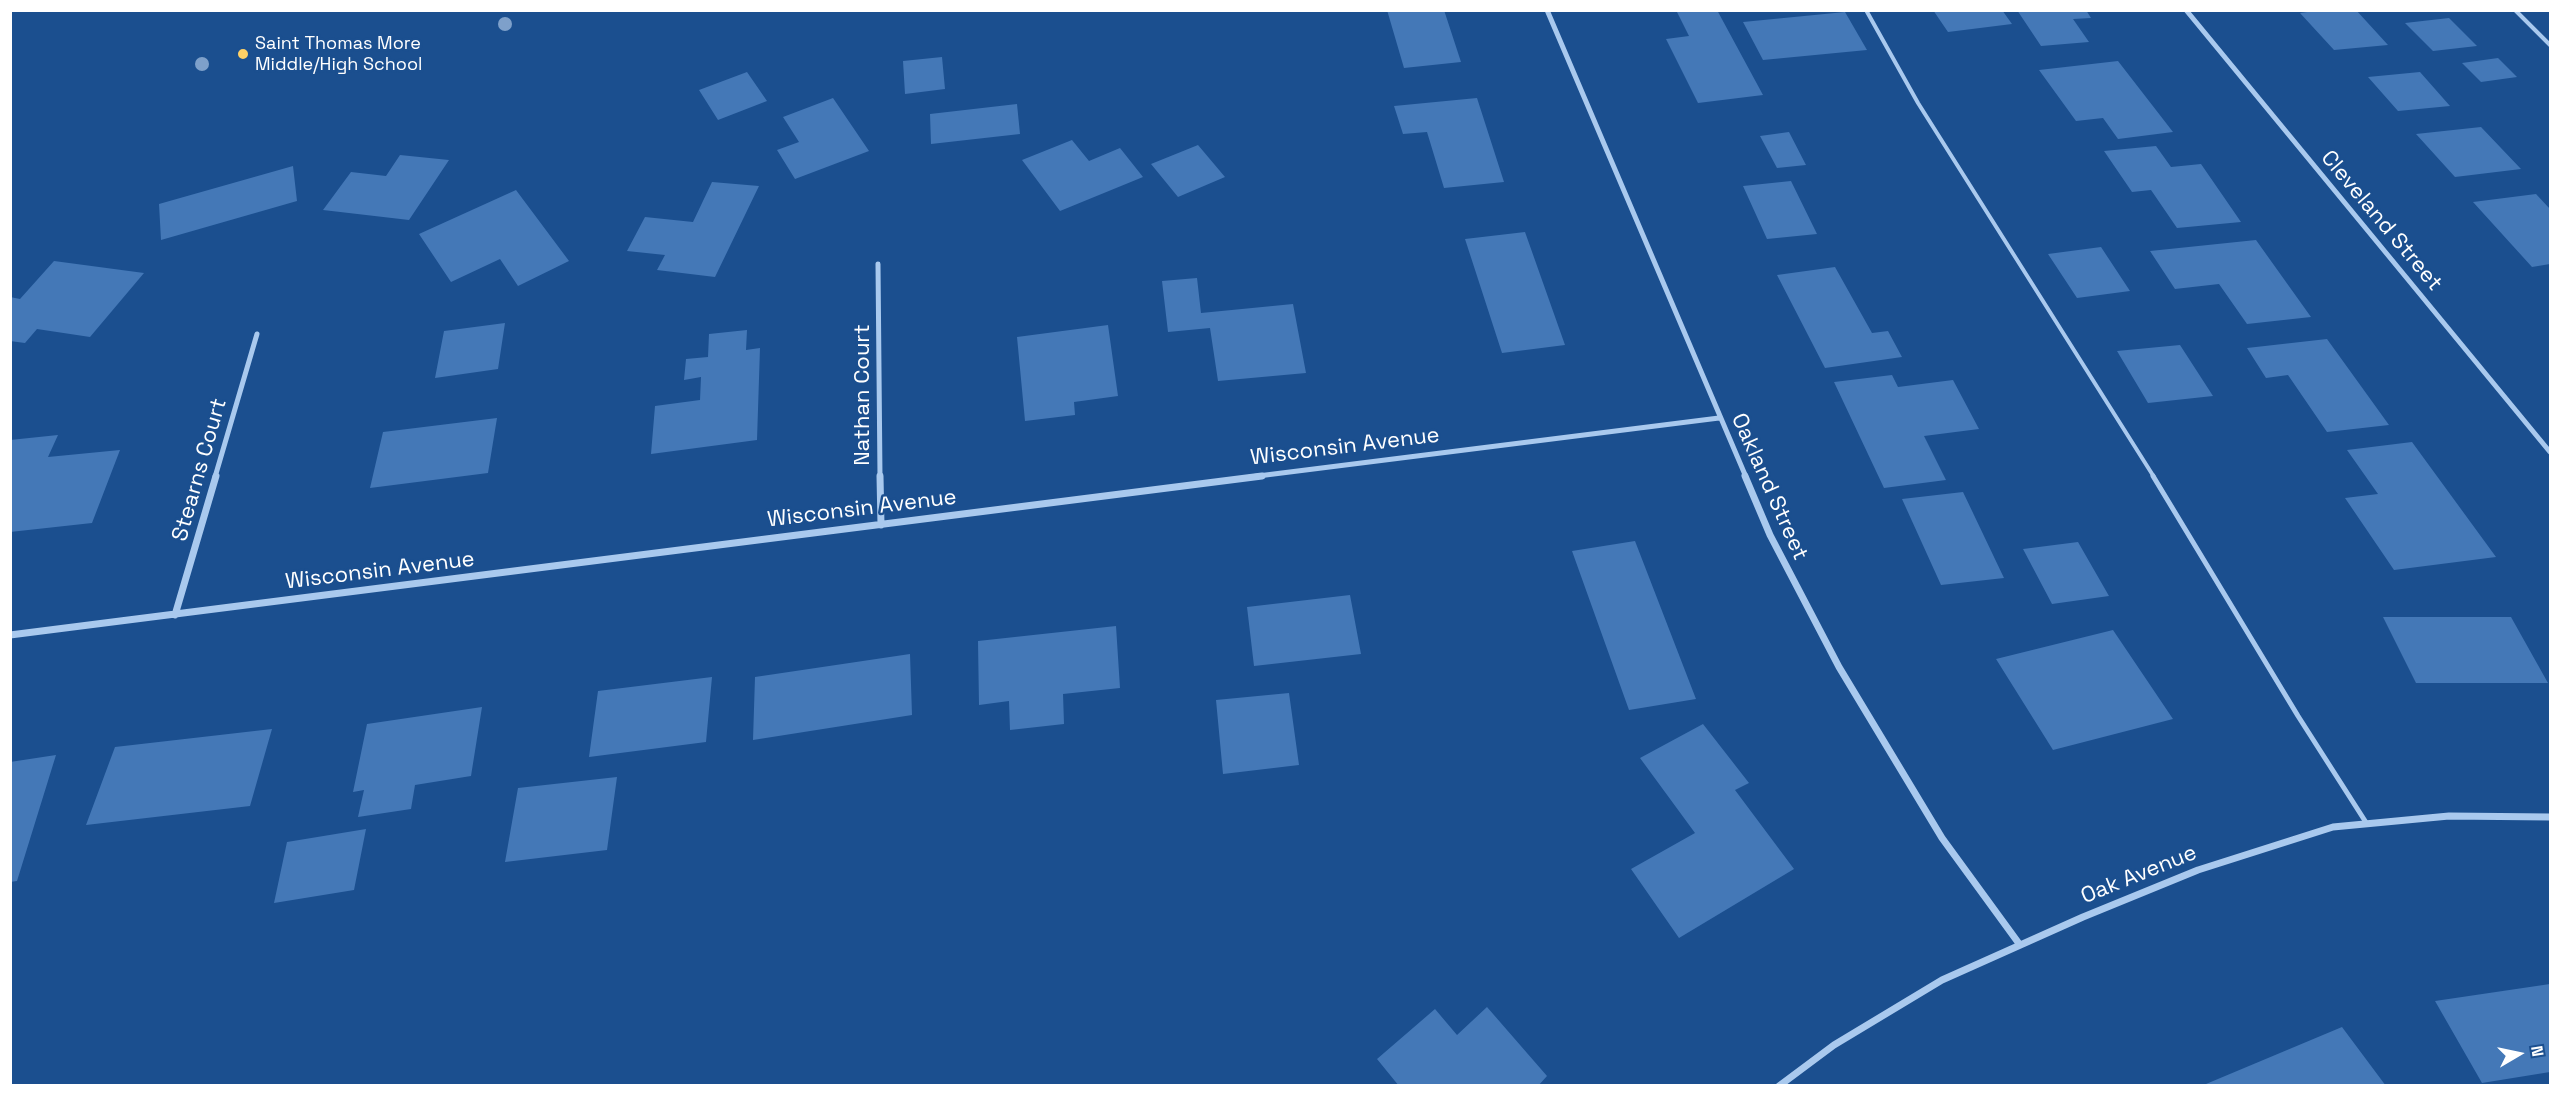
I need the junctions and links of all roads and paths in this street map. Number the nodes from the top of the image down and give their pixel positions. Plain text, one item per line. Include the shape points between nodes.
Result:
1 (1546, 10) edge
2 (1866, 10) edge
3 (2186, 10) edge
4 (2515, 10) edge
5 (2550, 45) edge
6 (879, 264) dead end
7 (257, 334) dead end
8 (1719, 418) junction
9 (2550, 452) edge
10 (881, 525) junction
11 (175, 615) junction
12 (10, 635) edge
13 (2550, 816) edge
14 (2367, 824) junction
15 (2020, 945) junction
16 (1779, 1086) edge

1 - 8 street, Oakland Street
2 - 14 lane via 1918,103
3 - 9 street, Cleveland Street
4 - 5 lane
6 - 10 street, Nathan Court
7 - 11 street, Stearns Court
8 - 10 street, Wisconsin Avenue
8 - 15 street, Oakland Street via 1770,535 1839,667 1942,838
10 - 11 street, Wisconsin Avenue
11 - 12 street, Wisconsin Avenue
13 - 14 street, Oak Avenue via 2449,816
14 - 15 street, Oak Avenue via 2333,827 2198,870
15 - 16 street, Oak Avenue via 1942,980 1834,1045

